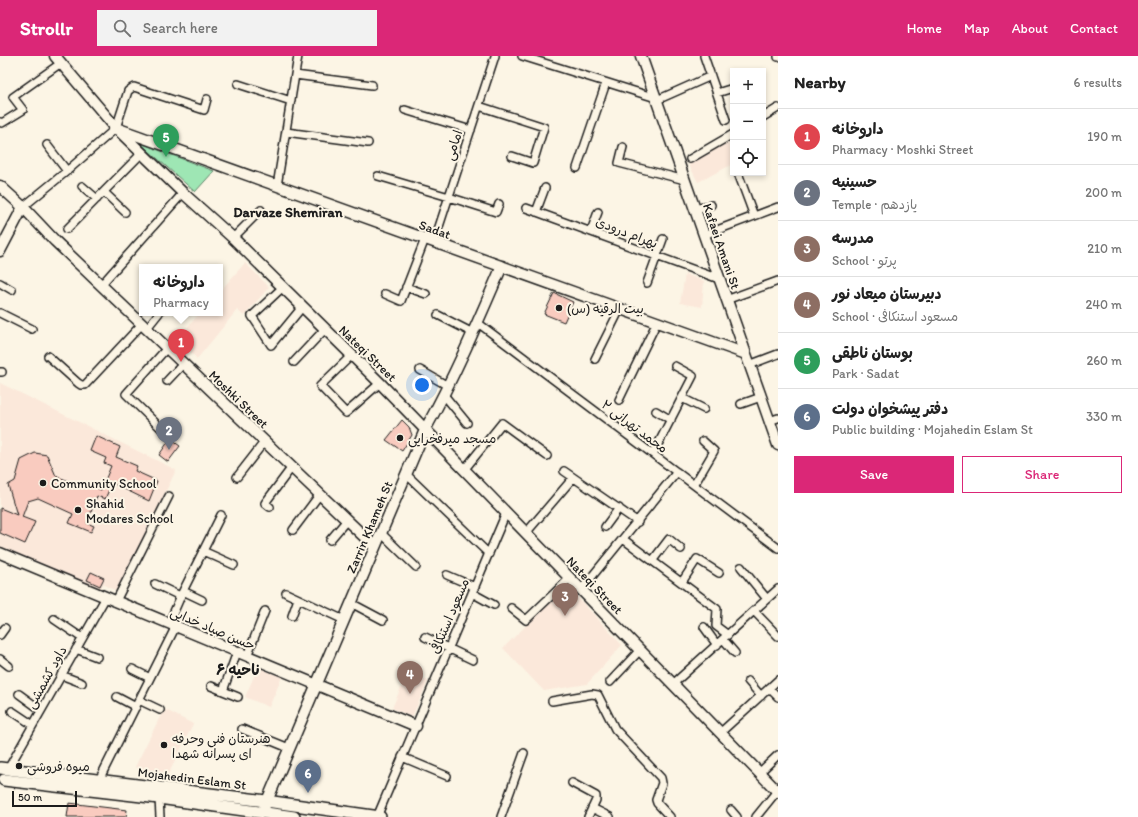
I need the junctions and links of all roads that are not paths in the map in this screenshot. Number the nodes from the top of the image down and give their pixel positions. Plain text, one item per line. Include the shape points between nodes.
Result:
1 (298, 56) edge
2 (495, 56) edge
3 (522, 56) edge
4 (641, 56) edge
5 (704, 56) edge
6 (58, 60) edge
7 (295, 74) junction
8 (711, 76) junction
9 (606, 83) junction
10 (238, 84) dead end
11 (372, 85) dead end
12 (730, 89) edge
13 (717, 93) junction
14 (207, 99) dead end
15 (656, 99) junction
16 (291, 101) junction
17 (478, 106) junction
18 (778, 108) edge
19 (405, 110) dead end
20 (766, 115) edge
21 (726, 120) dead end
22 (0, 122) edge
23 (116, 128) junction
24 (471, 130) junction
25 (286, 132) junction
26 (730, 136) edge
27 (368, 143) dead end
28 (47, 145) dead end
29 (623, 146) dead end
30 (142, 153) junction
31 (512, 156) dead end
32 (690, 159) dead end
33 (578, 168) dead end
34 (67, 171) junction
35 (378, 176) dead end
36 (739, 176) edge
37 (685, 180) junction
38 (0, 186) edge
39 (82, 186) dead end
40 (277, 186) junction
41 (545, 188) dead end
42 (104, 192) junction
43 (183, 193) junction
44 (449, 197) junction
45 (97, 199) junction
46 (499, 204) dead end
47 (710, 204) dead end
48 (778, 206) edge
49 (22, 207) junction
50 (526, 208) dead end
51 (695, 209) junction
52 (261, 210) dead end
53 (125, 212) dead end
54 (536, 212) junction
55 (598, 212) dead end
56 (754, 216) junction
57 (67, 228) dead end
58 (591, 231) junction
59 (704, 235) junction
60 (233, 238) junction
61 (663, 239) dead end
62 (429, 240) junction
63 (0, 251) edge
64 (657, 256) junction
65 (502, 266) junction
66 (719, 279) junction
67 (778, 281) edge
68 (0, 283) edge
69 (647, 283) dead end
70 (101, 285) junction
71 (283, 287) junction
72 (406, 287) junction
73 (12, 290) dead end
74 (385, 294) dead end
75 (426, 294) dead end
76 (726, 300) junction
77 (303, 306) junction
78 (620, 309) junction
79 (0, 313) edge
80 (438, 315) dead end
81 (156, 316) edge
82 (657, 322) junction
83 (478, 323) junction
84 (144, 326) junction
85 (32, 329) dead end
86 (325, 329) junction
87 (473, 333) junction
88 (167, 348) junction
89 (746, 354) junction
90 (778, 354) edge
91 (352, 355) junction
92 (48, 356) dead end
93 (595, 359) dead end
94 (294, 362) dead end
95 (183, 364) junction
96 (749, 365) junction
97 (675, 366) dead end
98 (420, 370) dead end
99 (167, 381) dead end
100 (380, 383) junction
101 (446, 390) junction
102 (761, 397) junction
103 (682, 398) junction
104 (619, 400) dead end
105 (741, 404) dead end
106 (704, 409) dead end
107 (656, 411) dead end
108 (774, 419) edge
109 (671, 420) junction
110 (467, 423) dead end
111 (425, 430) junction
112 (170, 437) dead end
113 (265, 441) junction
114 (703, 441) dead end
115 (778, 445) edge
116 (653, 454) junction
117 (547, 456) dead end
118 (292, 467) junction
119 (464, 470) junction
120 (564, 471) dead end
121 (677, 472) junction
122 (406, 474) junction
123 (237, 477) dead end
124 (574, 478) junction
125 (694, 485) junction
126 (320, 494) junction
127 (170, 496) dead end
128 (270, 507) dead end
129 (619, 508) junction
130 (506, 513) junction
131 (221, 515) dead end
132 (347, 520) junction
133 (638, 522) junction
134 (605, 527) dead end
135 (293, 530) dead end
136 (381, 533) junction
137 (526, 533) junction
138 (624, 539) junction
139 (330, 540) dead end
140 (375, 547) junction
141 (778, 548) edge
142 (681, 549) dead end
143 (203, 550) junction
144 (0, 553) edge
145 (489, 554) junction
146 (653, 560) junction
147 (234, 565) dead end
148 (741, 567) dead end
149 (416, 568) dead end
150 (719, 573) dead end
151 (447, 574) dead end
152 (570, 578) junction
153 (682, 582) junction
154 (155, 584) dead end
155 (778, 589) edge
156 (474, 590) junction
157 (581, 590) junction
158 (182, 593) junction
159 (286, 593) dead end
160 (106, 597) junction
161 (298, 598) junction
162 (767, 599) junction
163 (202, 600) dead end
164 (116, 601) junction
165 (351, 603) junction
166 (494, 605) dead end
167 (511, 608) dead end
168 (265, 611) dead end
169 (754, 611) junction
170 (292, 616) dead end
171 (54, 619) dead end
172 (344, 620) junction
173 (383, 620) dead end
174 (172, 625) junction
175 (704, 627) dead end
176 (5, 628) dead end
177 (0, 635) edge
178 (778, 636) edge
179 (424, 637) dead end
180 (82, 638) junction
181 (722, 639) junction
182 (76, 649) junction
183 (449, 649) junction
184 (640, 650) junction
185 (735, 653) dead end
186 (242, 654) junction
187 (97, 657) dead end
188 (0, 659) edge
189 (473, 660) dead end
190 (9, 666) dead end
191 (132, 669) dead end
192 (61, 675) junction
193 (150, 678) junction
194 (778, 680) edge
195 (748, 681) dead end
196 (610, 682) dead end
197 (82, 683) dead end
198 (316, 684) junction
199 (673, 684) junction
200 (211, 686) dead end
201 (769, 688) junction
202 (223, 691) junction
203 (19, 694) dead end
204 (760, 696) junction
205 (117, 697) dead end
206 (238, 697) dead end
207 (778, 697) edge
208 (552, 701) dead end
209 (137, 704) junction
210 (41, 710) junction
211 (160, 710) dead end
212 (12, 711) dead end
213 (33, 725) junction
214 (416, 726) junction
215 (242, 729) dead end
216 (720, 733) junction
217 (289, 748) junction
218 (524, 753) dead end
219 (778, 755) edge
220 (402, 757) junction
221 (4, 768) edge
222 (759, 773) junction
223 (447, 776) dead end
224 (2, 780) edge
225 (99, 780) junction
226 (572, 783) dead end
227 (777, 792) edge
228 (159, 798) junction
229 (266, 801) junction
230 (592, 808) junction
231 (731, 810) dead end
232 (261, 815) edge
233 (160, 817) edge
234 (294, 817) edge
235 (377, 817) edge
236 (380, 817) edge
237 (501, 817) edge
238 (588, 817) edge
239 (610, 817) edge
240 (670, 817) edge
241 (737, 817) edge
242 (756, 817) edge

1 - 7 street
2 - 17 street, امامی
3 - 9 street
4 - 15 main road, Kafaei Amani St
5 - 8 street
6 - 22 street via 13,97 23,110
6 - 23 main road, Nateqi Street
7 - 11 street
7 - 16 street
8 - 13 street
8 - 15 street
9 - 15 street
9 - 33 street
10 - 16 street
12 - 13 street
13 - 21 street
14 - 23 street via 204,110 134,87 128,92
15 - 37 main road, Kafaei Amani St
16 - 25 street
17 - 24 street, امامی
17 - 31 street via 544,127 533,163
18 - 20 street
19 - 24 street
23 - 30 main road, Nateqi Street
23 - 34 street
23 - 40 main road, Sadat
24 - 44 street, امامی
25 - 27 street
25 - 40 street
26 - 32 street
28 - 34 street
29 - 37 street via 619,163
30 - 42 street
30 - 43 main road, Nateqi Street
34 - 49 street
35 - 44 street
36 - 56 street
37 - 51 main road, Kafaei Amani St
38 - 49 main road, Moshki Street
39 - 45 street
40 - 62 main road, Sadat
41 - 54 street
42 - 45 street
42 - 53 street
43 - 60 main road, Nateqi Street
43 - 70 street
44 - 46 street via 496,212
44 - 62 street, امامی
45 - 57 street
47 - 51 street
48 - 56 street
49 - 63 main road
49 - 70 main road, Moshki Street
50 - 54 street, بهرام درودی
51 - 59 main road, Kafaei Amani St
52 - 60 street
54 - 58 street, بهرام درودی
55 - 58 street
56 - 59 street
58 - 64 street, بهرام درودی
59 - 66 main road, Kafaei Amani St
60 - 71 main road, Nateqi Street
61 - 64 street
62 - 65 main road, Sadat
62 - 72 street, امامی
64 - 66 street, بهرام درودی
64 - 69 street
65 - 78 main road, Sadat
65 - 83 main road, Zarrin Khameh St
66 - 76 main road, Kafaei Amani St
67 - 76 street
68 - 73 street
70 - 84 main road, Moshki Street
71 - 77 main road, Nateqi Street
71 - 77 street via 252,316 271,345
72 - 74 street, امامی via 401,301
72 - 75 street
76 - 89 main road, Kafaei Amani St
77 - 86 main road, Nateqi Street
78 - 82 main road, Sadat
78 - 93 street
79 - 85 street
80 - 87 street
81 - 84 street
82 - 89 main road, Sadat
82 - 104 street
83 - 87 main road, Zarrin Khameh St
83 - 116 street, محمد تهرانی ۲
84 - 88 main road, Moshki Street
84 - 92 street via 85,385 78,383
86 - 91 main road, Nateqi Street
86 - 94 street
87 - 101 main road, Zarrin Khameh St
88 - 95 main road, Moshki Street
88 - 112 street via 126,394
89 - 96 main road, Kafaei Amani St
90 - 96 street
91 - 100 main road, Nateqi Street
91 - 100 street via 320,386 346,413
95 - 99 street
95 - 113 main road, Moshki Street
96 - 102 main road, Kafaei Amani St
97 - 103 street via 693,376
98 - 101 street
100 - 111 main road, Nateqi Street
101 - 110 street
101 - 111 main road, Zarrin Khameh St
102 - 105 street
102 - 108 main road, Kafaei Amani St
103 - 106 street
103 - 109 street
107 - 109 street
108 - 115 main road, Kafaei Amani St
109 - 116 street
111 - 119 main road, Nateqi Street
111 - 122 main road, Zarrin Khameh St
113 - 118 main road, Moshki Street
113 - 123 street
114 - 125 street via 714,452
116 - 121 street, محمد تهرانی ۲
117 - 119 street via 502,423
118 - 126 main road, Moshki Street
118 - 128 street via 265,502
119 - 130 main road, Nateqi Street
120 - 124 street
121 - 125 street, محمد تهرانی ۲
121 - 133 street
122 - 136 main road, Zarrin Khameh St
122 - 145 street
124 - 129 street
124 - 137 street
125 - 141 street, محمد تهرانی ۲
126 - 132 main road, Moshki Street
126 - 135 street
127 - 164 street
129 - 133 street
129 - 134 street
130 - 137 main road, Nateqi Street
130 - 145 street, مسعود استنکافی
131 - 143 street
132 - 139 street
132 - 140 main road, Moshki Street
133 - 138 street
136 - 140 main road, Zarrin Khameh St
136 - 149 street
137 - 152 main road, Nateqi Street
138 - 146 street
138 - 157 street
140 - 165 main road, Zarrin Khameh St
142 - 146 street via 669,539
143 - 147 street
143 - 158 street
144 - 160 main road, حسن صیاد خدایی
145 - 156 street, مسعود استنکافی
146 - 153 street
148 - 162 street
150 - 153 street via 697,559
151 - 156 street
152 - 157 main road, Nateqi Street
152 - 167 street via 526,620
153 - 181 street via 718,608 716,626
154 - 158 street
155 - 162 street
156 - 166 street
156 - 183 street, مسعود استنکافی
157 - 184 main road, Nateqi Street
158 - 163 street
158 - 174 street
159 - 161 street
160 - 164 main road, حسن صیاد خدایی
160 - 180 street, داود کشمشی
161 - 170 street
161 - 172 street
162 - 169 street
164 - 174 main road, حسن صیاد خدایی
165 - 172 main road, Zarrin Khameh St
165 - 173 street
168 - 186 street
169 - 178 street
169 - 181 street
171 - 180 street
172 - 198 main road, Zarrin Khameh St
174 - 186 main road, حسن صیاد خدایی
174 - 193 street
175 - 181 street
176 - 177 street
179 - 183 street
180 - 182 street, داود کشمشی
181 - 185 street
181 - 199 street
182 - 187 street
182 - 192 street, داود کشمشی
183 - 189 street
183 - 214 street, مسعود استنکافی
184 - 196 street
184 - 199 main road, Nateqi Street
186 - 198 main road, حسن صیاد خدایی
186 - 202 street
188 - 190 street
191 - 193 street
192 - 197 street
192 - 210 street, داود کشمشی
193 - 209 street
194 - 201 street
195 - 204 street
198 - 214 main road, حسن صیاد خدایی
198 - 217 main road, Zarrin Khameh St
199 - 216 main road, Nateqi Street
200 - 202 street
201 - 204 street
201 - 207 street
202 - 206 street
203 - 210 street
204 - 216 street
205 - 209 street
208 - 240 street via 594,693 598,695 615,729 661,778 662,783 656,800
209 - 211 street
209 - 225 street
210 - 213 street, داود کشمشی
212 - 213 street
213 - 221 street, داود کشمشی
214 - 220 street, مسعود استنکافی
215 - 217 street
216 - 222 main road, Nateqi Street
217 - 229 main road, Zarrin Khameh St
218 - 237 street
219 - 222 street
220 - 223 street
220 - 235 street, مسعود استنکافی
221 - 225 main road, Mojahedin Eslam St
222 - 227 main road, Nateqi Street
224 - 228 main road, Mojahedin Eslam St
225 - 229 main road, Mojahedin Eslam St
226 - 230 street via 595,794 596,800
227 - 242 street
228 - 232 main road, Mojahedin Eslam St
228 - 233 street
229 - 232 main road, Zarrin Khameh St
229 - 235 main road, Mojahedin Eslam St
230 - 238 street
230 - 239 street
231 - 241 street
232 - 234 main road, Mojahedin Eslam St
235 - 236 main road, Mojahedin Eslam St

